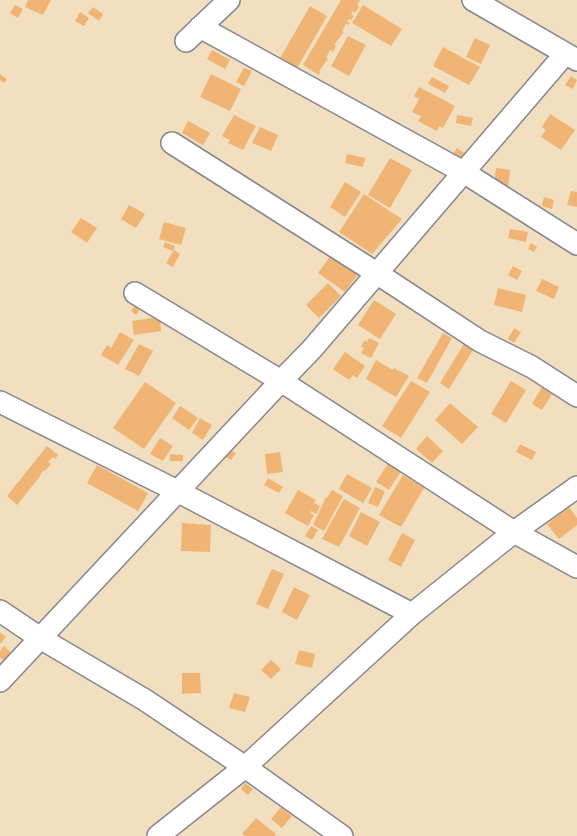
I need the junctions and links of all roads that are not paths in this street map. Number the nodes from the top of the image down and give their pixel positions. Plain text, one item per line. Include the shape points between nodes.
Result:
1 (228, 0) edge
2 (477, 1) edge
3 (571, 57) edge
4 (172, 143) dead end
5 (465, 173) junction
6 (577, 244) edge
7 (378, 274) junction
8 (135, 293) dead end
9 (281, 381) junction
10 (577, 396) edge
11 (0, 402) edge
12 (577, 487) edge
13 (177, 491) junction
14 (514, 532) junction
15 (577, 567) edge
16 (0, 611) edge
17 (412, 614) junction
18 (40, 638) junction
19 (0, 680) edge
20 (245, 767) junction
21 (158, 836) edge
22 (342, 836) edge

1 - 5 street via 193,34
2 - 3 street
3 - 5 street
4 - 7 street
5 - 6 street
5 - 7 street
7 - 9 street
7 - 10 street via 480,341 532,367
8 - 9 street
9 - 13 street
9 - 14 street
11 - 13 street
12 - 14 street
13 - 17 street
13 - 18 street
14 - 15 street
14 - 17 street
16 - 18 street
17 - 20 street
18 - 19 street
18 - 20 street via 145,700
20 - 21 street
20 - 22 street

